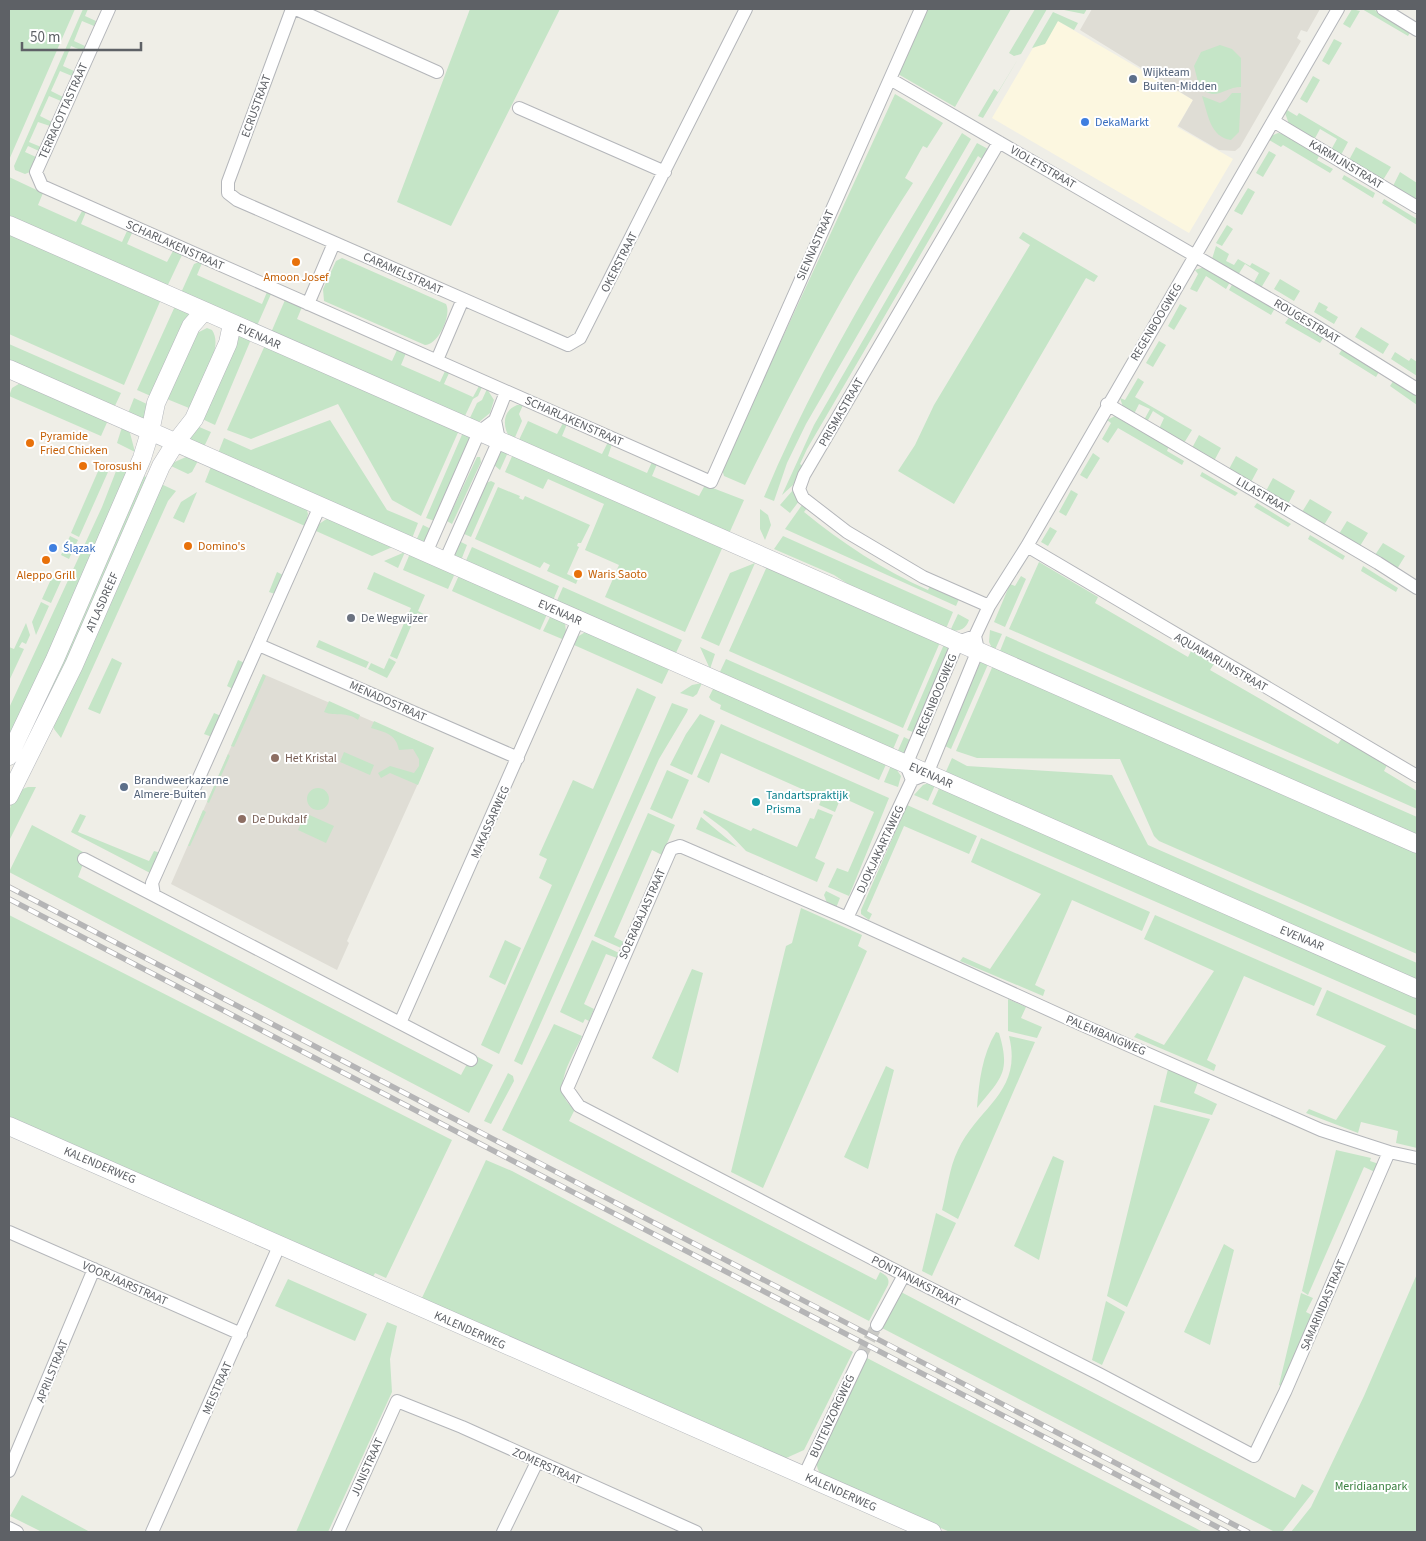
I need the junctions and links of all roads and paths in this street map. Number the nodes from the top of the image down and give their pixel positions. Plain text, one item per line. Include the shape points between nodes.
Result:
1 (109, 9) edge
2 (292, 9) edge
3 (296, 9) edge
4 (921, 9) edge
5 (1338, 9) edge
6 (1383, 9) edge
7 (741, 10) edge
8 (1417, 30) edge
9 (438, 72) dead end
10 (890, 79) junction
11 (519, 108) dead end
12 (1273, 121) junction
13 (999, 142) junction
14 (665, 172) junction
15 (42, 186) joint
16 (237, 200) joint
17 (1417, 207) edge
18 (9, 224) edge
19 (334, 243) junction
20 (1195, 255) junction
21 (463, 300) junction
22 (308, 304) junction
23 (204, 311) junction
24 (232, 324) junction
25 (568, 345) joint
26 (437, 360) junction
27 (10, 372) edge
28 (1417, 389) edge
29 (506, 392) junction
30 (1107, 404) junction
31 (495, 420) junction
32 (150, 432) junction
33 (479, 432) junction
34 (498, 440) junction
35 (176, 442) junction
36 (711, 482) joint
37 (320, 506) junction
38 (1027, 546) junction
39 (426, 553) junction
40 (445, 561) junction
41 (1417, 588) edge
42 (989, 606) junction
43 (578, 620) junction
44 (958, 642) junction
45 (977, 643) junction
46 (259, 644) junction
47 (15, 757) edge
48 (518, 758) junction
49 (915, 773) junction
50 (1417, 776) edge
51 (9, 796) edge
52 (1417, 844) edge
53 (84, 859) dead end
54 (154, 895) junction
55 (799, 898) joint
56 (847, 918) junction
57 (1417, 989) edge
58 (400, 1023) junction
59 (471, 1060) dead end
60 (579, 1106) joint
61 (9, 1126) edge
62 (1389, 1152) junction
63 (1417, 1158) edge
64 (9, 1232) edge
65 (280, 1244) junction
66 (94, 1269) junction
67 (904, 1275) junction
68 (878, 1325) tunnel mouth
69 (241, 1334) junction
70 (861, 1356) tunnel mouth
71 (397, 1401) joint
72 (1254, 1456) joint
73 (537, 1462) junction
74 (9, 1471) edge
75 (804, 1476) junction
76 (9, 1528) edge
77 (687, 1531) edge
78 (18, 1532) edge
79 (152, 1532) edge
80 (338, 1532) edge
81 (503, 1532) edge
82 (932, 1532) edge

1 - 15 street, TERRACOTTASTRAAT via 36,172
2 - 16 street, ECRUSTRAAT via 228,182 228,193
3 - 9 street
4 - 10 street, SIENNASTRAAT
5 - 12 street, REGENBOOGWEG
6 - 8 street
7 - 14 street, OKERSTRAAT
10 - 13 street, VIOLETSTRAAT
10 - 36 street, SIENNASTRAAT
11 - 14 street
12 - 17 street, KARMIJNSTRAAT
12 - 20 street, REGENBOOGWEG
13 - 20 street, VIOLETSTRAAT
13 - 42 street, PRISMASTRAAT via 804,475 799,489 803,498 847,532 889,558
14 - 25 street, OKERSTRAAT via 580,338
15 - 22 street, SCHARLAKENSTRAAT
16 - 19 street, CARAMELSTRAAT
18 - 23 main road, EVENAAR
19 - 21 street, CARAMELSTRAAT
19 - 22 street
20 - 28 street, ROUGESTRAAT
20 - 30 street, REGENBOOGWEG
21 - 25 street, CARAMELSTRAAT
21 - 26 street
22 - 26 street, SCHARLAKENSTRAAT
23 - 24 main road, EVENAAR
23 - 32 main road via 190,326 156,403
24 - 33 main road, EVENAAR
24 - 35 main road, EVENAAR via 228,343 194,419
26 - 29 street, SCHARLAKENSTRAAT
27 - 32 main road, EVENAAR
29 - 31 street
29 - 36 street, SCHARLAKENSTRAAT
30 - 38 street, REGENBOOGWEG
30 - 41 street, LILASTRAAT
31 - 33 street
31 - 34 street
32 - 35 main road, EVENAAR
32 - 47 main road, ATLASDREEF via 140,463
33 - 34 main road, EVENAAR
33 - 39 street
34 - 40 street
34 - 44 main road, EVENAAR
35 - 37 main road, EVENAAR
35 - 47 main road, ATLASDREEF via 161,466 74,665
37 - 39 main road, EVENAAR
37 - 46 street
38 - 42 street, REGENBOOGWEG
38 - 50 street, AQUAMARIJNSTRAAT
39 - 40 main road, EVENAAR
40 - 43 main road, EVENAAR
42 - 45 street, REGENBOOGWEG
43 - 48 street, MAKASSARWEG
43 - 49 main road, EVENAAR
44 - 45 main road, EVENAAR
44 - 49 street, REGENBOOGWEG
45 - 49 street, REGENBOOGWEG
45 - 52 main road, EVENAAR
46 - 48 street, MENADOSTRAAT
46 - 54 street via 152,883
47 - 51 main road, ATLASDREEF
48 - 58 street, MAKASSARWEG
49 - 56 street, DJOKJAKARTAWEG
49 - 57 main road, EVENAAR
53 - 54 street
54 - 58 street
55 - 56 street, PALEMBANGWEG
55 - 60 street, SOERABAJASTRAAT via 680,846 670,849 567,1089
56 - 62 street, PALEMBANGWEG via 1321,1130
58 - 59 street
60 - 67 street, PONTIANAKSTRAAT
61 - 65 main road, KALENDERWEG
62 - 63 street, PALEMBANGWEG
62 - 72 street, SAMARINDASTRAAT
64 - 66 street, VOORJAARSTRAAT
65 - 69 street, MEISTRAAT
65 - 75 main road, KALENDERWEG
66 - 69 street, VOORJAARSTRAAT
66 - 74 street, APRILSTRAAT
67 - 68 street
67 - 72 street, PONTIANAKSTRAAT
69 - 79 street, MEISTRAAT
70 - 75 street, BUITENZORGWEG
71 - 73 street, ZOMERSTRAAT
71 - 80 street, JUNISTRAAT
73 - 77 street, ZOMERSTRAAT
73 - 81 street
75 - 82 main road, KALENDERWEG
76 - 78 street

